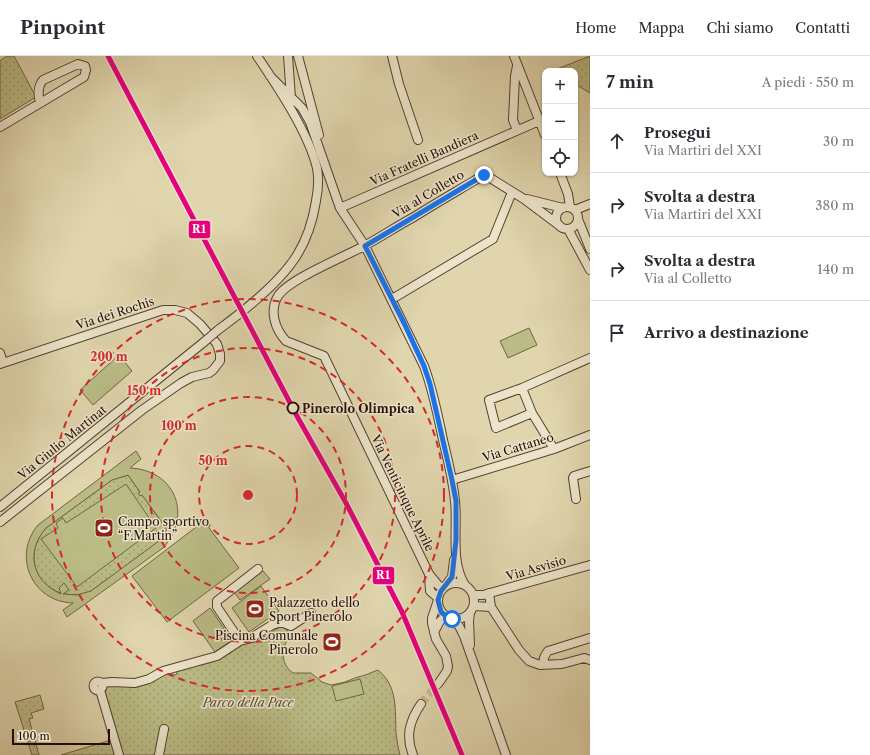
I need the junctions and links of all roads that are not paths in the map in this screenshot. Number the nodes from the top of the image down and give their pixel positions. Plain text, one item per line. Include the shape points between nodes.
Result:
1 (257, 56) edge
2 (288, 56) edge
3 (298, 56) edge
4 (392, 56) edge
5 (514, 56) edge
6 (517, 65) junction
7 (270, 76) junction
8 (290, 95) junction
9 (40, 103) junction
10 (294, 116) junction
11 (539, 121) junction
12 (0, 127) edge
13 (542, 128) edge
14 (517, 130) junction
15 (418, 140) dead end
16 (328, 173) junction
17 (561, 176) edge
18 (512, 192) junction
19 (524, 199) junction
20 (590, 204) edge
21 (340, 208) junction
22 (569, 208) junction
23 (578, 219) junction
24 (560, 226) junction
25 (568, 229) junction
26 (587, 235) edge
27 (365, 246) junction
28 (590, 249) edge
29 (590, 270) edge
30 (392, 300) junction
31 (0, 353) edge
32 (590, 358) edge
33 (1, 363) edge
34 (522, 388) junction
35 (532, 413) junction
36 (590, 435) edge
37 (554, 449) junction
38 (590, 471) edge
39 (452, 480) junction
40 (576, 499) dead end
41 (0, 507) edge
42 (0, 522) edge
43 (456, 540) junction
44 (590, 565) edge
45 (258, 569) dead end
46 (429, 574) junction
47 (465, 584) junction
48 (444, 587) junction
49 (489, 593) junction
50 (474, 595) junction
51 (438, 599) junction
52 (491, 607) junction
53 (472, 610) junction
54 (311, 613) dead end
55 (449, 617) junction
56 (434, 632) junction
57 (590, 638) edge
58 (240, 641) junction
59 (470, 651) junction
60 (590, 660) edge
61 (544, 665) junction
62 (438, 684) tunnel mouth
63 (421, 704) tunnel mouth
64 (164, 729) dead end
65 (119, 755) edge
66 (159, 755) edge
67 (413, 755) edge
68 (506, 755) edge

1 - 7 street
2 - 8 street
3 - 16 street
4 - 15 street
5 - 6 street
6 - 11 street
6 - 14 street via 513,120
7 - 8 street
7 - 10 street
8 - 10 street
8 - 16 street via 310,122
9 - 9 street via 84,76 85,66 78,64 43,80 38,95
9 - 12 street
10 - 41 street, Via Giulio Martinat, bridge via 317,169 318,190 307,234 297,255 284,273 247,309
11 - 13 street
11 - 14 street, Via Fratelli Bandiera
14 - 21 street, Via Fratelli Bandiera
16 - 21 street
17 - 22 street via 568,194
18 - 19 street, Via al Colletto
18 - 27 street, Via al Colletto via 487,176 482,176
18 - 30 street via 493,239
19 - 22 street, Via al Colletto
19 - 24 street, Via al Colletto
20 - 22 street
21 - 27 street
22 - 23 street
22 - 24 street via 557,214 556,221
23 - 25 street via 576,224
23 - 26 street
24 - 25 street
25 - 29 street
26 - 28 street
27 - 30 street
27 - 46 street, Via Venticinque Aprile via 289,286 276,300 273,315 286,341 324,356
30 - 39 street via 430,384
31 - 33 street
32 - 34 street
33 - 42 street, Via dei Rochis via 163,310 187,313 217,344 220,354 220,361 214,370 181,383 142,410
34 - 35 street
34 - 35 street via 489,400 496,428
35 - 37 street
36 - 37 street, Via Cattaneo
37 - 39 street, Via Cattaneo
38 - 40 street via 574,476
39 - 43 street via 456,501
43 - 47 street via 458,570
43 - 48 street via 452,577
44 - 49 street, Via Asvisio
45 - 58 street via 216,604
46 - 48 street via 438,585
46 - 51 street via 430,591
47 - 48 street via 452,583
47 - 50 street
48 - 51 street
49 - 50 street, Via Asvisio
49 - 52 street
50 - 53 street
51 - 55 street via 441,612
51 - 56 street via 432,618
52 - 53 street
52 - 61 street via 529,662
53 - 55 street via 462,619
53 - 59 street via 469,621
54 - 58 street via 291,626 281,622
55 - 56 street via 440,621
55 - 59 street via 459,626
56 - 62 street via 448,662 447,671
57 - 61 street via 548,651 544,656
58 - 65 street via 217,656 163,671 150,679 135,683 112,682 101,687
59 - 68 street
60 - 61 street via 584,658 562,664
63 - 67 street via 409,729
64 - 66 street

